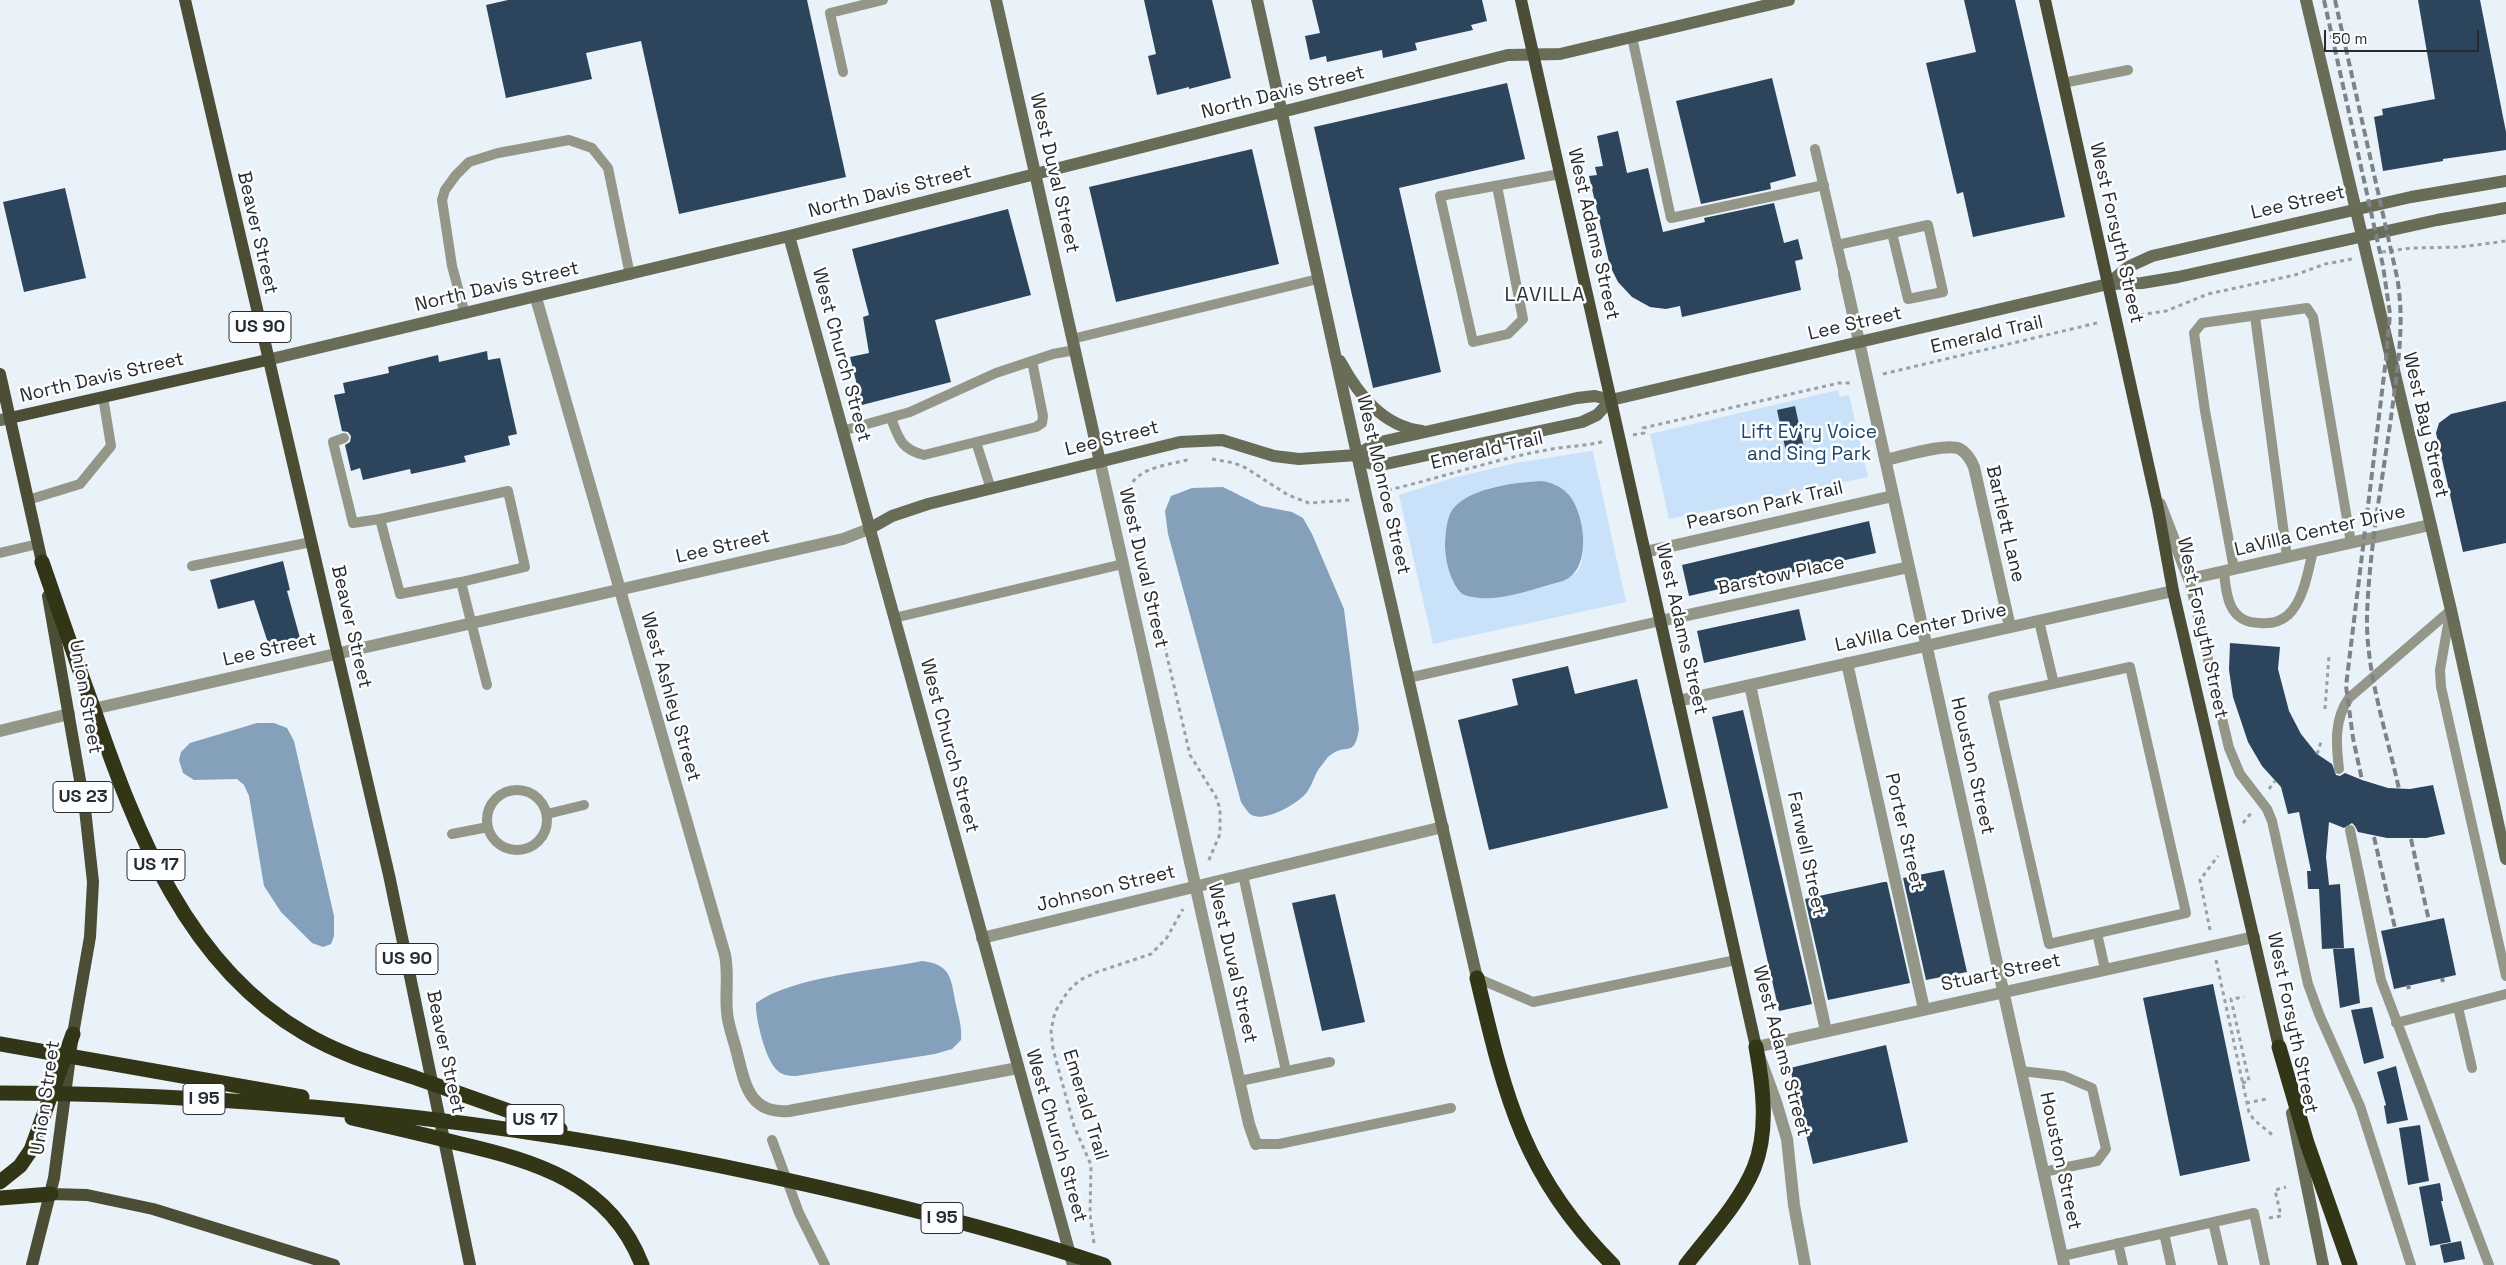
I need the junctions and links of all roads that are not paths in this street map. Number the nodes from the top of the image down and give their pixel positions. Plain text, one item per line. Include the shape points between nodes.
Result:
1 (185, 0) edge
2 (883, 0) edge
3 (996, 0) edge
4 (1257, 0) edge
5 (1521, 0) edge
6 (2045, 0) edge
7 (2306, 0) edge
8 (1782, 1) edge
9 (1632, 36) junction
10 (1533, 54) junction
11 (2128, 70) dead end
12 (843, 72) dead end
13 (2063, 83) junction
14 (1281, 112) junction
15 (1815, 149) dead end
16 (1560, 174) junction
17 (1036, 175) junction
18 (2506, 181) edge
19 (1824, 185) junction
20 (1497, 186) junction
21 (2506, 208) edge
22 (2355, 209) junction
23 (1892, 233) junction
24 (789, 236) junction
25 (2361, 237) junction
26 (1837, 245) junction
27 (1844, 274) joint
28 (630, 275) junction
29 (1318, 279) junction
30 (2108, 284) junction
31 (536, 298) junction
32 (465, 314) junction
33 (2255, 316) junction
34 (1859, 342) junction
35 (1073, 344) junction
36 (1333, 348) junction
37 (267, 360) junction
38 (1032, 361) junction
39 (0, 374) edge
40 (103, 397) junction
41 (1611, 400) junction
42 (891, 418) junction
43 (5, 419) edge
44 (842, 431) junction
45 (1427, 432) junction
46 (344, 438) dead end
47 (976, 442) junction
48 (1357, 455) junction
49 (1885, 460) junction
50 (1100, 462) junction
51 (2154, 488) junction
52 (991, 489) junction
53 (1893, 496) junction
54 (28, 500) junction
55 (380, 519) junction
56 (2430, 525) junction
57 (870, 529) junction
58 (311, 542) junction
59 (2351, 543) junction
60 (38, 544) junction
61 (2313, 551) junction
62 (0, 552) edge
63 (1645, 552) junction
64 (2287, 557) junction
65 (42, 562) junction
66 (1123, 564) junction
67 (192, 566) dead end
68 (1909, 567) junction
69 (2229, 570) junction
70 (2189, 579) junction
71 (461, 582) junction
72 (620, 590) junction
73 (2173, 591) junction
74 (2450, 610) junction
75 (894, 618) junction
76 (1660, 621) junction
77 (2039, 621) junction
78 (471, 622) junction
79 (2010, 627) junction
80 (1927, 646) junction
81 (338, 654) junction
82 (1847, 663) junction
83 (1408, 678) junction
84 (2054, 684) junction
85 (1750, 685) junction
86 (487, 686) dead end
87 (1678, 701) junction
88 (93, 709) junction
89 (69, 714) junction
90 (0, 731) edge
91 (2339, 769) dead end
92 (584, 805) dead end
93 (547, 814) junction
94 (1443, 826) junction
95 (488, 827) junction
96 (2350, 830) dead end
97 (452, 834) dead end
98 (2506, 859) edge
99 (1243, 875) junction
100 (1195, 886) junction
101 (2097, 933) junction
102 (2254, 936) junction
103 (982, 938) junction
104 (1736, 960) junction
105 (2104, 969) junction
106 (2506, 976) edge
107 (1478, 978) junction
108 (2004, 992) junction
109 (2506, 994) edge
110 (2458, 1007) junction
111 (1924, 1009) junction
112 (2396, 1022) junction
113 (1826, 1031) junction
114 (73, 1034) junction
115 (0, 1044) edge
116 (1756, 1047) junction
117 (2279, 1047) junction
118 (1330, 1062) dead end
119 (1018, 1068) junction
120 (2472, 1068) dead end
121 (2021, 1070) junction
122 (1286, 1071) junction
123 (1240, 1081) junction
124 (0, 1093) edge
125 (300, 1106) junction
126 (1451, 1108) dead end
127 (402, 1115) junction
128 (772, 1140) dead end
129 (598, 1143) junction
130 (1256, 1144) joint
131 (2044, 1172) junction
132 (0, 1182) edge
133 (51, 1194) junction
134 (0, 1198) edge
135 (2214, 1222) junction
136 (2164, 1233) junction
137 (2118, 1244) junction
138 (1040, 1245) junction
139 (2063, 1261) edge
140 (32, 1265) edge
141 (334, 1265) edge
142 (470, 1265) edge
143 (642, 1265) edge
144 (825, 1265) edge
145 (1073, 1265) edge
146 (1104, 1265) edge
147 (1613, 1265) edge
148 (1686, 1265) edge
149 (1805, 1265) edge
150 (2123, 1265) edge
151 (2171, 1265) edge
152 (2223, 1265) edge
153 (2265, 1265) edge
154 (2323, 1265) edge
155 (2350, 1265) edge
156 (2411, 1265) edge
157 (2489, 1265) edge

1 - 37 main road, Beaver Street / US 90
2 - 12 lane via 830,13
3 - 17 street, West Duval Street
4 - 14 street, West Monroe Street
5 - 10 main road, West Adams Street
6 - 13 main road, West Forsyth Street
7 - 22 street, West Bay Street
8 - 9 street, North Davis Street
9 - 10 street, North Davis Street via 1560,54
9 - 19 lane via 1672,218
10 - 14 street, North Davis Street via 1508,55
10 - 16 main road, West Adams Street
11 - 13 lane
13 - 30 main road, West Forsyth Street
14 - 17 street, North Davis Street
14 - 29 street, West Monroe Street
15 - 19 lane
16 - 20 lane
16 - 41 main road, West Adams Street
17 - 24 street, North Davis Street
17 - 35 street, West Duval Street
18 - 22 street, Lee Street
19 - 26 lane
20 - 20 lane via 1440,196 1473,342 1508,334 1523,319
21 - 25 street, Lee Street
22 - 25 street, West Bay Street
22 - 30 street, Lee Street via 2152,256 2128,267
23 - 23 lane via 1928,225 1943,292 1908,299
23 - 26 lane
24 - 28 street, North Davis Street
24 - 44 street, West Church Street
25 - 30 street, Lee Street via 2178,277
25 - 56 street, West Bay Street
26 - 27 lane
27 - 34 street, Houston Street
28 - 31 street, North Davis Street
28 - 32 lane via 608,168 592,148 569,140 498,152 469,162 456,175 442,200 452,266
29 - 35 lane
29 - 36 street, West Monroe Street
30 - 34 street, Lee Street
30 - 51 main road, West Forsyth Street
31 - 32 street, North Davis Street
31 - 72 street, West Ashley Street
32 - 37 street, North Davis Street
33 - 59 lane via 2307,308 2313,317
33 - 64 lane
33 - 69 lane via 2202,323 2194,333
34 - 41 street, Lee Street
34 - 49 street, Houston Street
35 - 38 lane
35 - 50 street, West Duval Street
36 - 45 street via 1371,406 1395,424
36 - 48 street, West Monroe Street
37 - 40 main road, North Davis Street
37 - 58 main road, Beaver Street / US 90
38 - 42 lane
38 - 47 lane via 1042,423
39 - 43 main road, Union Street / US 17
40 - 43 main road, North Davis Street
40 - 54 lane via 110,446 80,484
41 - 45 street, Lee Street via 1595,396 1577,398
41 - 48 street, Lee Street via 1597,415 1582,422 1446,453 1381,465 1369,463
41 - 63 main road, West Adams Street
42 - 44 lane
42 - 47 lane via 899,440 908,450 924,455
43 - 54 main road, Union Street / US 17
44 - 57 street, West Church Street
45 - 48 street, Lee Street via 1376,443
46 - 55 lane via 333,442 353,523
47 - 52 lane
48 - 50 street, Lee Street via 1286,459 1229,442 1201,439
48 - 83 street, West Monroe Street
49 - 53 street, Houston Street
49 - 79 street, Bartlett Lane via 1953,447 1960,449 1972,461
50 - 52 street, Lee Street
50 - 66 street, West Duval Street
51 - 70 street
51 - 73 main road, West Forsyth Street
52 - 57 street, Lee Street via 909,510
53 - 63 street, Pearson Park Trail
53 - 68 street, Houston Street
54 - 60 main road, Union Street / US 17
55 - 71 lane via 400,594
55 - 71 lane via 508,490 525,567
56 - 59 street, LaVilla Center Drive
56 - 74 street, West Bay Street
57 - 72 street, Lee Street via 843,539
57 - 75 street, West Church Street
58 - 67 lane
58 - 81 main road, Beaver Street / US 90
59 - 61 street, LaVilla Center Drive
60 - 62 lane
60 - 65 main road, Union Street / US 17
61 - 64 street, LaVilla Center Drive
61 - 69 lane via 2298,601 2288,615 2272,624 2250,623 2234,614 2226,595
63 - 76 main road, West Adams Street
64 - 69 street, LaVilla Center Drive
65 - 88 highway, US 17
65 - 89 main road, Union Street / US 23
66 - 75 lane
66 - 100 street, West Duval Street
68 - 76 street, Barstow Place
68 - 80 street, Houston Street
69 - 70 street, LaVilla Center Drive
70 - 156 lane via 2228,748 2240,774 2267,809 2272,821 2308,984 2360,1106
71 - 78 lane
72 - 78 street, Lee Street
72 - 119 street, West Ashley Street via 725,955 727,1014 750,1094 770,1110 789,1111
73 - 77 street, LaVilla Center Drive
73 - 102 main road, West Forsyth Street
74 - 91 lane via 2349,698 2337,729
74 - 98 street, West Bay Street
74 - 106 lane via 2440,670 2441,687
75 - 103 street, West Church Street
76 - 83 lane
76 - 87 main road, West Adams Street
77 - 79 street, LaVilla Center Drive
77 - 84 lane
78 - 81 street, Lee Street
78 - 86 lane
79 - 80 street, LaVilla Center Drive
80 - 82 street, LaVilla Center Drive
80 - 108 street, Houston Street
81 - 88 street, Lee Street
81 - 142 main road, Beaver Street / US 90 via 397,912
82 - 85 street, LaVilla Center Drive
82 - 111 street, Porter Street
83 - 94 street, West Monroe Street
84 - 101 lane via 1993,697 2048,944
84 - 101 lane via 2130,667 2186,913
85 - 87 street, LaVilla Center Drive
85 - 113 street, Farwell Street
87 - 104 main road, West Adams Street
88 - 129 highway, US 17 via 127,803 154,861 178,903 219,961 250,994 297,1029 346,1054
89 - 90 street
89 - 114 main road, Union Street / US 23 via 93,882 90,937
92 - 93 lane
93 - 95 lane via 543,837 537,844 523,850 505,848 491,836
93 - 95 lane via 538,798 520,790 511,791 502,794 490,808
94 - 99 street, Johnson Street
94 - 107 street, West Monroe Street
95 - 97 lane
96 - 112 lane via 2372,945
99 - 100 street, Johnson Street
99 - 122 lane
100 - 103 street, Johnson Street
100 - 123 street, West Duval Street
101 - 105 lane
102 - 105 street, Stuart Street
102 - 117 main road, West Forsyth Street
103 - 119 street, West Church Street
104 - 107 lane via 1533,1002
104 - 116 main road, West Adams Street
105 - 108 street, Stuart Street
107 - 147 highway via 1502,1080 1530,1153 1570,1217
108 - 111 street, Stuart Street
108 - 121 street, Houston Street
109 - 110 lane
110 - 112 lane
110 - 120 lane
111 - 113 street, Stuart Street
112 - 157 lane
113 - 116 street, Stuart Street
114 - 132 highway via 31,1150 20,1166
114 - 133 main road, Union Street / US 23
115 - 127 highway
116 - 148 highway via 1763,1108 1760,1148 1737,1198
116 - 149 street, West Adams Street via 1787,1139
117 - 154 street, West Forsyth Street
117 - 155 highway via 2309,1152
118 - 122 lane
119 - 145 street, West Church Street
121 - 131 street, Houston Street
121 - 131 lane via 2064,1076 2092,1088 2106,1149 2097,1161
122 - 123 lane
123 - 130 street, West Duval Street
124 - 125 highway, I 95 via 107,1094
125 - 127 highway, I 95
125 - 143 highway via 481,1148 554,1172 600,1203 623,1229
126 - 130 lane via 1279,1144
127 - 129 highway, I 95
128 - 144 lane via 798,1213
129 - 138 highway, I 95 via 731,1167 844,1193
131 - 139 street, Houston Street
133 - 134 highway
133 - 140 main road, Union Street / US 23
133 - 141 main road via 87,1195 153,1209
135 - 136 lane
135 - 152 lane
135 - 153 lane via 2254,1213
136 - 137 lane
136 - 151 lane
137 - 139 lane
137 - 150 lane
138 - 145 highway
138 - 146 highway, I 95

